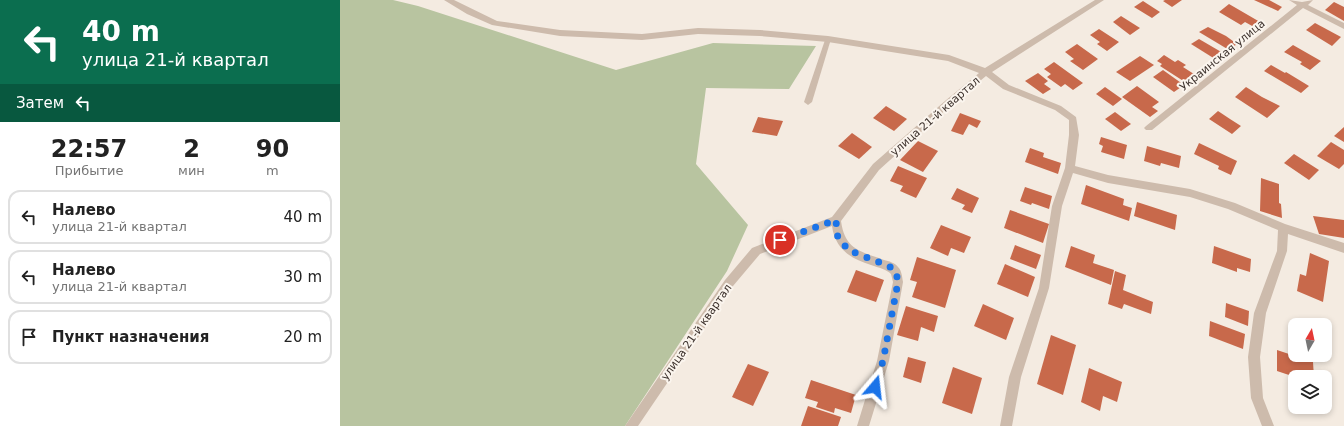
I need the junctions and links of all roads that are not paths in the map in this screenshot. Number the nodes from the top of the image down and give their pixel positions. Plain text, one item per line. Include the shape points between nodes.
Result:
1 (448, 0) edge
2 (1100, 0) edge
3 (1293, 0) edge
4 (1306, 2) edge
5 (1344, 26) edge
6 (828, 39) junction
7 (986, 72) junction
8 (808, 102) dead end
9 (1149, 128) dead end
10 (1070, 168) junction
11 (836, 220) junction
12 (1283, 228) junction
13 (1344, 248) edge
14 (630, 426) edge
15 (863, 426) edge
16 (1006, 426) edge
17 (1268, 426) edge

1 - 6 street via 495,23 560,33 642,37 698,31 760,32
2 - 7 street
3 - 4 street
4 - 5 street
4 - 9 street, Украинская улица
6 - 7 street via 949,58
6 - 8 lane
7 - 10 street, улица 21-й квартал via 1006,88 1058,108 1073,119
7 - 11 street, улица 21-й квартал via 876,167
10 - 12 street via 1108,179 1190,193 1232,206
10 - 16 street, улица 21-й квартал via 1057,206 1044,288 1015,377
11 - 14 street, улица 21-й квартал via 756,251 729,283
11 - 15 street via 837,235 848,250 889,266 896,272 898,282 883,361
12 - 13 street
12 - 17 street via 1282,251 1260,313 1254,357 1258,398

